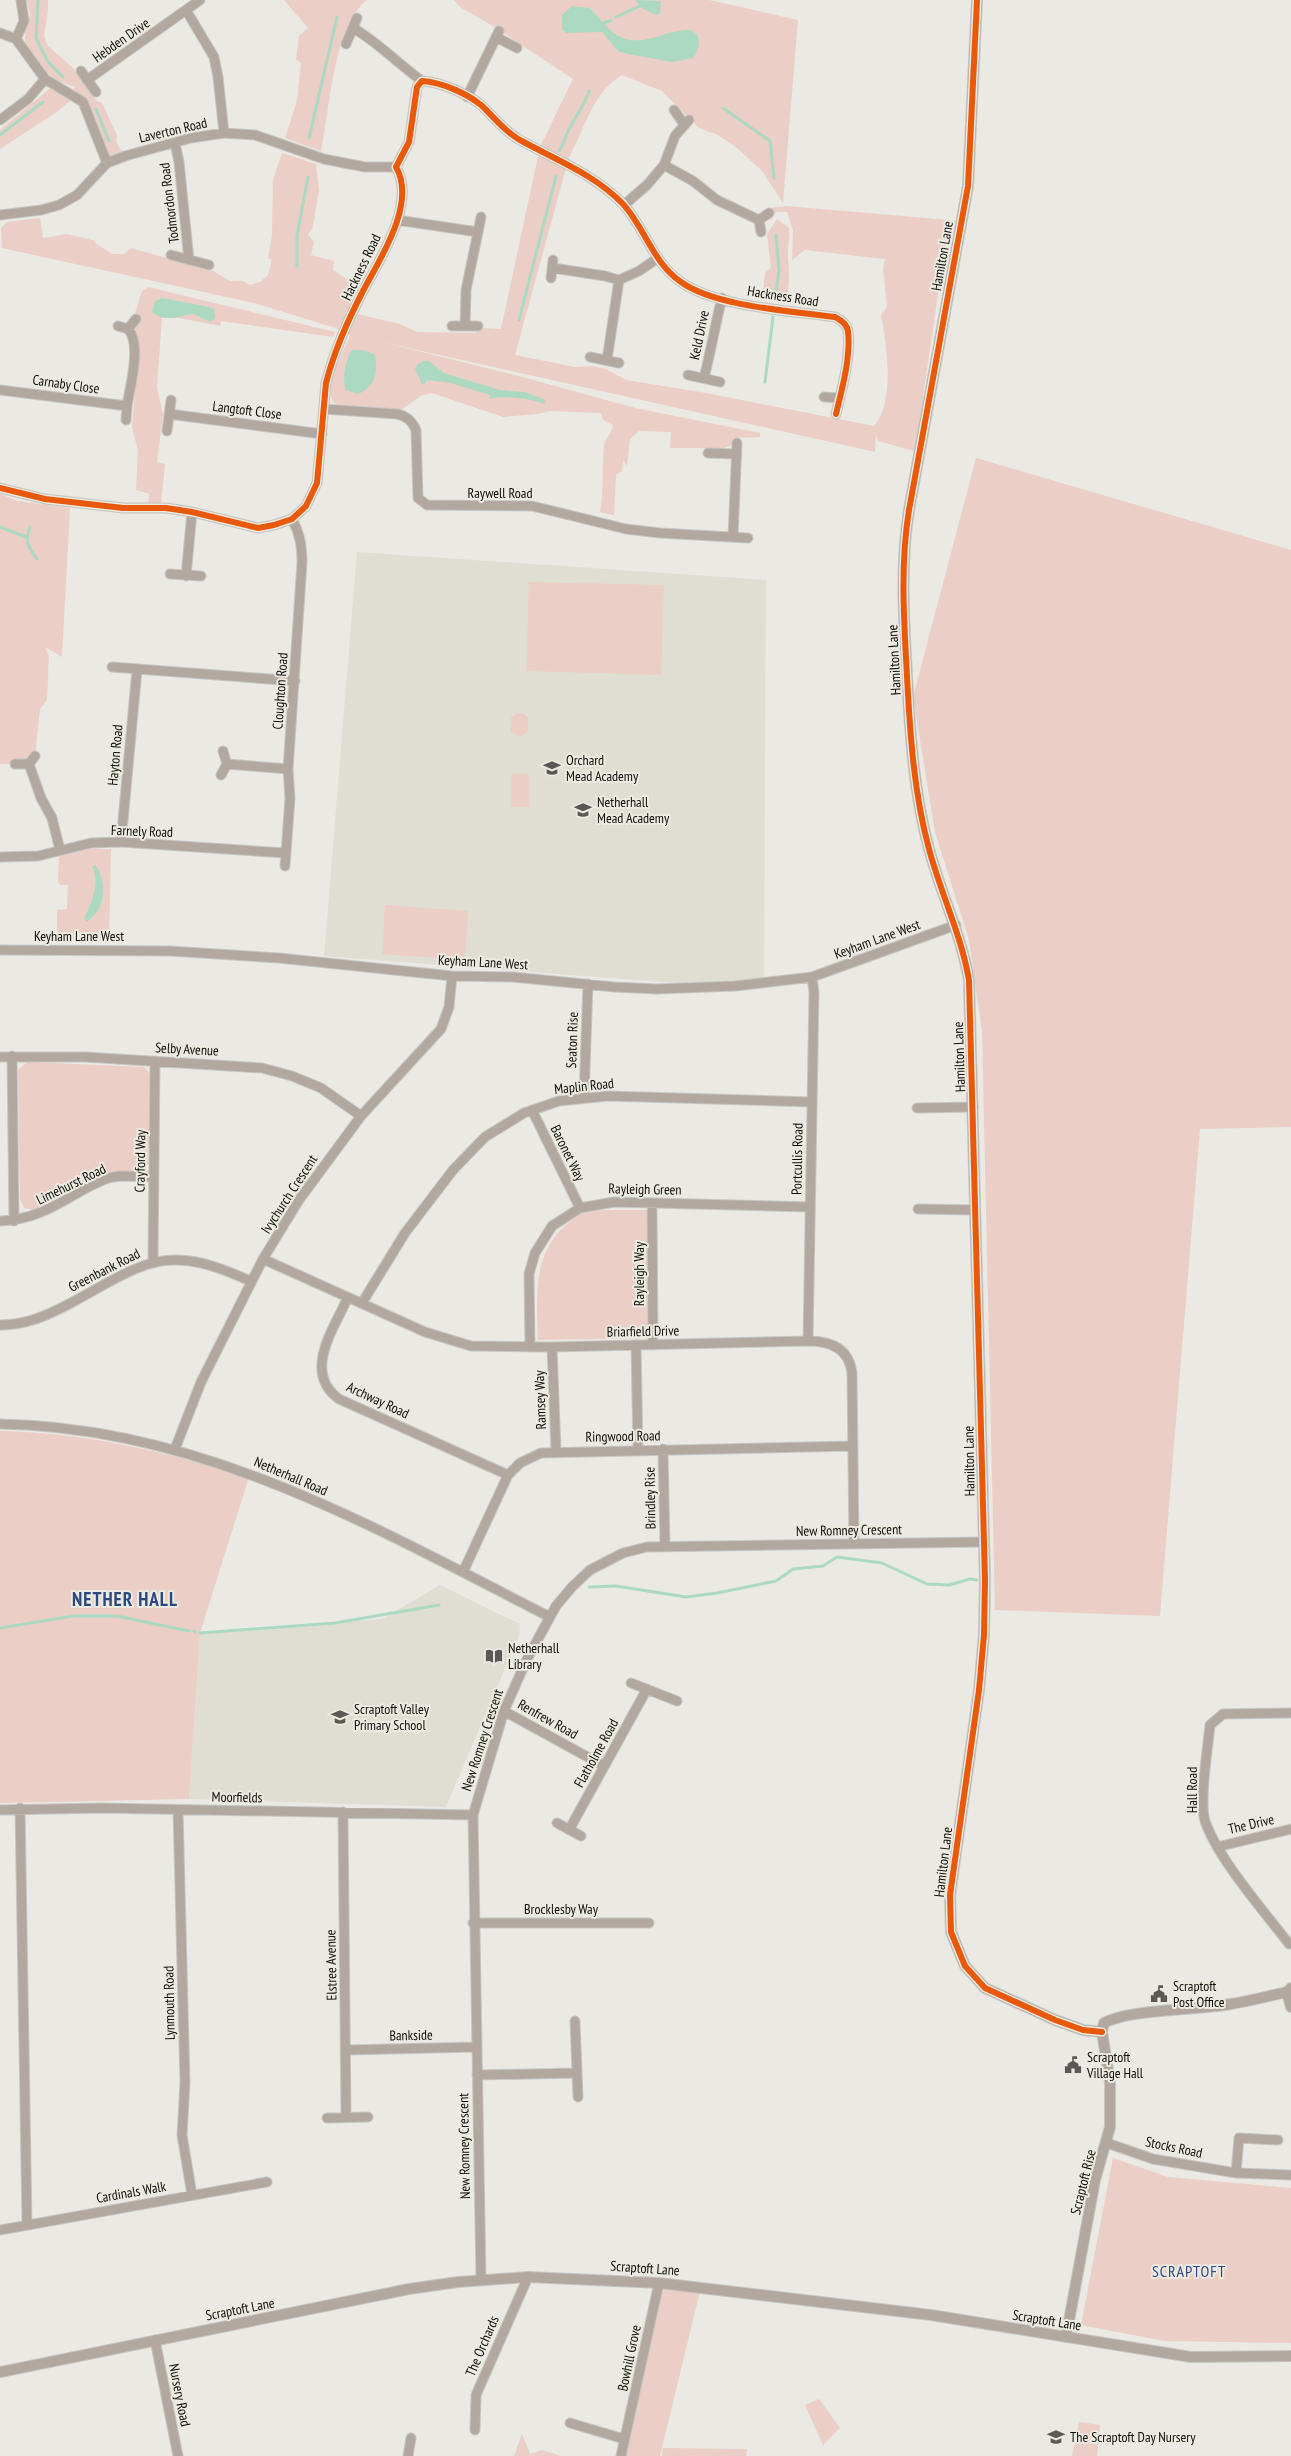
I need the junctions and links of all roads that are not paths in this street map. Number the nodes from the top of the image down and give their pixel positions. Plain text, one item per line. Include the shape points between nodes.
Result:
1 (21, 0) edge
2 (200, 0) edge
3 (977, 0) edge
4 (186, 10) junction
5 (357, 18) dead end
6 (353, 28) junction
7 (0, 33) edge
8 (16, 39) junction
9 (346, 44) dead end
10 (516, 48) dead end
11 (80, 71) dead end
12 (45, 79) junction
13 (87, 80) junction
14 (422, 82) junction
15 (96, 92) dead end
16 (467, 97) junction
17 (674, 110) dead end
18 (0, 120) edge
19 (224, 133) junction
20 (175, 143) junction
21 (107, 163) junction
22 (664, 166) junction
23 (396, 167) junction
24 (624, 205) junction
25 (769, 213) dead end
26 (0, 215) edge
27 (481, 217) dead end
28 (397, 220) junction
29 (760, 220) junction
30 (478, 232) junction
31 (761, 232) dead end
32 (171, 255) dead end
33 (658, 258) junction
34 (189, 260) junction
35 (209, 265) dead end
36 (551, 278) dead end
37 (619, 280) junction
38 (722, 298) junction
39 (136, 319) dead end
40 (118, 326) dead end
41 (452, 326) dead end
42 (465, 326) junction
43 (478, 326) dead end
44 (128, 329) junction
45 (590, 357) dead end
46 (607, 360) junction
47 (619, 363) dead end
48 (688, 375) dead end
49 (704, 378) junction
50 (720, 382) dead end
51 (0, 390) edge
52 (824, 396) dead end
53 (840, 398) junction
54 (171, 400) dead end
55 (127, 406) junction
56 (324, 409) junction
57 (169, 414) junction
58 (836, 414) dead end
59 (126, 420) dead end
60 (167, 431) dead end
61 (322, 434) junction
62 (737, 443) dead end
63 (708, 453) dead end
64 (737, 454) junction
65 (0, 488) edge
66 (192, 512) junction
67 (292, 519) junction
68 (733, 537) junction
69 (748, 538) dead end
70 (170, 574) dead end
71 (186, 576) junction
72 (202, 576) dead end
73 (112, 668) dead end
74 (137, 670) junction
75 (294, 681) junction
76 (223, 752) dead end
77 (35, 756) dead end
78 (15, 764) dead end
79 (28, 764) junction
80 (227, 764) junction
81 (288, 769) junction
82 (221, 776) dead end
83 (121, 842) junction
84 (60, 850) junction
85 (285, 853) junction
86 (0, 857) edge
87 (284, 866) dead end
88 (956, 925) junction
89 (0, 950) edge
90 (452, 976) junction
91 (812, 977) junction
92 (588, 984) junction
93 (12, 1056) junction
94 (0, 1057) edge
95 (155, 1061) junction
96 (584, 1097) junction
97 (812, 1102) junction
98 (973, 1107) junction
99 (918, 1108) dead end
100 (532, 1110) junction
101 (361, 1116) junction
102 (154, 1177) junction
103 (652, 1203) junction
104 (580, 1208) junction
105 (810, 1208) junction
106 (918, 1209) dead end
107 (975, 1210) junction
108 (14, 1220) junction
109 (0, 1221) edge
110 (263, 1259) junction
111 (153, 1261) junction
112 (250, 1281) junction
113 (348, 1297) junction
114 (362, 1303) junction
115 (0, 1325) edge
116 (808, 1341) junction
117 (636, 1345) junction
118 (653, 1345) junction
119 (530, 1347) junction
120 (552, 1347) junction
121 (0, 1424) edge
122 (853, 1446) junction
123 (175, 1449) junction
124 (663, 1449) junction
125 (638, 1450) junction
126 (556, 1451) junction
127 (508, 1475) junction
128 (983, 1542) junction
129 (854, 1544) junction
130 (665, 1546) junction
131 (463, 1572) junction
132 (550, 1617) junction
133 (631, 1683) dead end
134 (648, 1689) junction
135 (676, 1700) dead end
136 (504, 1711) junction
137 (1291, 1712) edge
138 (604, 1766) junction
139 (20, 1808) junction
140 (0, 1810) edge
141 (178, 1810) junction
142 (343, 1812) junction
143 (473, 1815) junction
144 (557, 1823) dead end
145 (1291, 1829) edge
146 (568, 1830) junction
147 (581, 1836) dead end
148 (1218, 1846) junction
149 (474, 1923) junction
150 (649, 1923) dead end
151 (1289, 1944) dead end
152 (1289, 1990) edge
153 (1291, 2007) edge
154 (575, 2020) dead end
155 (1102, 2032) junction
156 (476, 2047) junction
157 (346, 2050) junction
158 (577, 2073) junction
159 (477, 2075) junction
160 (578, 2097) dead end
161 (368, 2117) dead end
162 (327, 2118) dead end
163 (346, 2118) junction
164 (1278, 2140) dead end
165 (1107, 2143) junction
166 (1236, 2173) junction
167 (1291, 2175) edge
168 (267, 2182) dead end
169 (192, 2195) junction
170 (27, 2225) junction
171 (0, 2230) edge
172 (528, 2277) junction
173 (481, 2280) junction
174 (659, 2282) junction
175 (1066, 2338) junction
176 (155, 2340) junction
177 (1291, 2356) edge
178 (0, 2372) edge
179 (570, 2423) dead end
180 (475, 2430) dead end
181 (411, 2438) dead end
182 (624, 2438) junction
183 (178, 2456) edge
184 (408, 2456) edge
185 (621, 2456) edge

1 - 8 street via 24,21
2 - 4 street, Hebden Drive
3 - 88 street, Hamilton Lane via 968,186 904,542 903,578 909,714 917,789 929,850
4 - 13 street, Hebden Drive
4 - 19 street via 214,58
5 - 6 street
6 - 9 street
6 - 14 street
7 - 8 street
8 - 12 street
10 - 16 street via 498,34
11 - 13 street
12 - 18 street via 28,100
12 - 21 street via 83,102
13 - 15 street
14 - 16 street, Hackness Road via 446,87
14 - 23 street via 417,87 409,142
16 - 24 street, Hackness Road via 520,140 591,178
17 - 22 street via 687,122 668,149
19 - 20 street, Laverton Road
19 - 23 street, Laverton Road via 255,135 324,159 365,167
20 - 21 street, Laverton Road
20 - 34 street, Todmordon Road
21 - 26 street, Laverton Road via 68,201 49,209
22 - 24 street
22 - 29 street via 693,181 717,200
23 - 28 street, Hackness Road via 403,187
24 - 33 street, Hackness Road
25 - 29 street
27 - 30 street
28 - 30 street
28 - 56 street, Hackness Road via 330,368
29 - 31 street
30 - 42 street via 466,290
32 - 34 street
33 - 37 street via 639,272
33 - 38 street, Hackness Road via 682,283
34 - 35 street
36 - 37 street via 553,264
37 - 46 street
38 - 49 street, Keld Drive
38 - 53 street, Hackness Road via 841,320 848,330
39 - 44 street
40 - 44 street
41 - 42 street
42 - 43 street
44 - 55 street via 135,348
45 - 46 street
46 - 47 street
48 - 49 street, Keld Drive
49 - 50 street, Keld Drive
51 - 55 street, Carnaby Close
52 - 53 street
53 - 58 street, Hackness Road
54 - 57 street
55 - 59 street
56 - 61 street, Hackness Road
56 - 68 street, Raywell Road via 397,414 412,423 416,430 418,498 427,505 532,506 626,529
57 - 60 street
57 - 61 street, Langtoft Close
61 - 67 street, Hackness Road via 318,483 306,506
62 - 64 street
63 - 64 street
64 - 68 street
65 - 66 street via 45,499
66 - 67 street via 258,528
66 - 71 street
67 - 75 street, Cloughton Road via 302,545
68 - 69 street, Raywell Road
70 - 71 street
71 - 72 street
73 - 74 street
74 - 75 street
74 - 83 street, Hayton Road
75 - 81 street, Cloughton Road
76 - 80 street
77 - 79 street
78 - 79 street
79 - 84 street via 52,818
80 - 81 street
80 - 82 street
81 - 85 street, Cloughton Road via 290,798
83 - 84 street, Farnely Road via 91,843
83 - 85 street, Farnely Road
84 - 86 street, Farnely Road via 38,856
85 - 87 street, Cloughton Road
88 - 91 street, Keyham Lane West
88 - 98 street, Hamilton Lane via 969,980
89 - 90 street, Keyham Lane West via 180,952 279,958
90 - 92 street, Keyham Lane West via 513,977
90 - 101 street, Ivychurch Crescent via 449,1007 441,1029
91 - 92 street, Keyham Lane West via 735,986 657,989
91 - 97 street, Portcullis Road
92 - 96 street, Seaton Rise
93 - 94 street, Selby Avenue
93 - 95 street, Selby Avenue
93 - 108 street
95 - 101 street, Selby Avenue via 277,1071 321,1088
95 - 102 street, Crayford Way
96 - 97 street, Maplin Road
96 - 100 street, Maplin Road
97 - 105 street, Portcullis Road
98 - 99 street
98 - 107 street, Hamilton Lane
100 - 104 street, Baronet Way
100 - 114 street, Maplin Road via 498,1128 463,1158 405,1233
101 - 110 street, Ivychurch Crescent via 299,1200
102 - 108 street, Limehurst Road via 108,1178 41,1214
102 - 111 street, Crayford Way
103 - 104 street, Rayleigh Green via 604,1202
103 - 105 street, Rayleigh Green
103 - 118 street, Rayleigh Way
104 - 119 street, Rayleigh Green via 552,1226 535,1253 529,1285
105 - 116 street, Portcullis Road
106 - 107 street
107 - 128 street, Hamilton Lane
108 - 109 street, Limehurst Road
110 - 112 street, Ivychurch Crescent
110 - 113 street, Briarfield Drive
111 - 112 street, Greenbank Road via 196,1261
111 - 115 street, Greenbank Road via 39,1319
112 - 123 street, Ivychurch Crescent via 201,1382
113 - 114 street, Briarfield Drive
113 - 127 street, Archway Road via 321,1357 322,1376 328,1389 339,1399
114 - 119 street, Briarfield Drive via 455,1342 488,1347
116 - 118 street, Briarfield Drive
116 - 122 street, Briarfield Drive via 835,1345 850,1362
117 - 118 street, Briarfield Drive
117 - 120 street, Briarfield Drive
117 - 125 street
119 - 120 street, Briarfield Drive
120 - 126 street, Ramsey Way
121 - 123 street, Netherhall Road via 81,1430
122 - 124 street, Ringwood Road
122 - 129 street, Briarfield Drive
123 - 131 street, Netherhall Road via 282,1485
124 - 125 street, Ringwood Road
124 - 130 street, Brindley Rise
125 - 126 street, Ringwood Road
126 - 127 street, Ringwood Road via 526,1458
127 - 131 street, Ringwood Road
128 - 129 street, New Romney Crescent
128 - 155 street, Hamilton Lane via 984,1635 950,1895 951,1932 965,1966 986,1988 1055,2020 1083,2030
129 - 130 street, New Romney Crescent
130 - 132 street, New Romney Crescent via 635,1549 601,1564 572,1586
131 - 132 street, Netherhall Road
132 - 136 street, New Romney Crescent
133 - 134 street
134 - 135 street
134 - 138 street, Flatholme Road
136 - 138 street, Renfrew Road
136 - 143 street, New Romney Crescent
137 - 148 street, Hall Road via 1223,1714 1210,1725 1204,1769 1205,1819
138 - 146 street, Flatholme Road
139 - 140 street, Moorfields
139 - 141 street, Moorfields
139 - 170 street
141 - 142 street, Moorfields
141 - 169 street, Lynmouth Road via 185,2083 182,2135
142 - 143 street, Moorfields
142 - 157 street, Elstree Avenue
143 - 149 street, New Romney Crescent
144 - 146 street
145 - 148 street, The Drive
146 - 147 street
148 - 151 street, Hall Road
149 - 150 street, Brocklesby Way
149 - 156 street, New Romney Crescent
152 - 153 street
152 - 155 street via 1230,2004 1112,2019 1104,2023
154 - 158 street
155 - 165 street, Scraptoft Rise via 1110,2082
156 - 157 street, Bankside
156 - 159 street, New Romney Crescent
157 - 163 street, Elstree Avenue
158 - 159 street
158 - 160 street
159 - 173 street, New Romney Crescent
161 - 163 street
162 - 163 street
164 - 166 street via 1239,2138
165 - 166 street, Stocks Road via 1152,2159
165 - 175 street, Scraptoft Rise via 1095,2180
166 - 167 street, Stocks Road
168 - 169 street, Cardinals Walk
169 - 170 street, Cardinals Walk
170 - 171 street, Cardinals Walk
172 - 173 street, Scraptoft Lane
172 - 174 street, Scraptoft Lane
172 - 180 street, The Orchards via 476,2395
173 - 176 street, Scraptoft Lane via 409,2289
174 - 175 street, Scraptoft Lane via 931,2315
174 - 182 street, Bowhill Grove
175 - 177 street, Scraptoft Lane via 1191,2357
176 - 178 street, Scraptoft Lane
176 - 183 street, Nursery Road
179 - 182 street
181 - 184 street
182 - 185 street, Bowhill Grove

